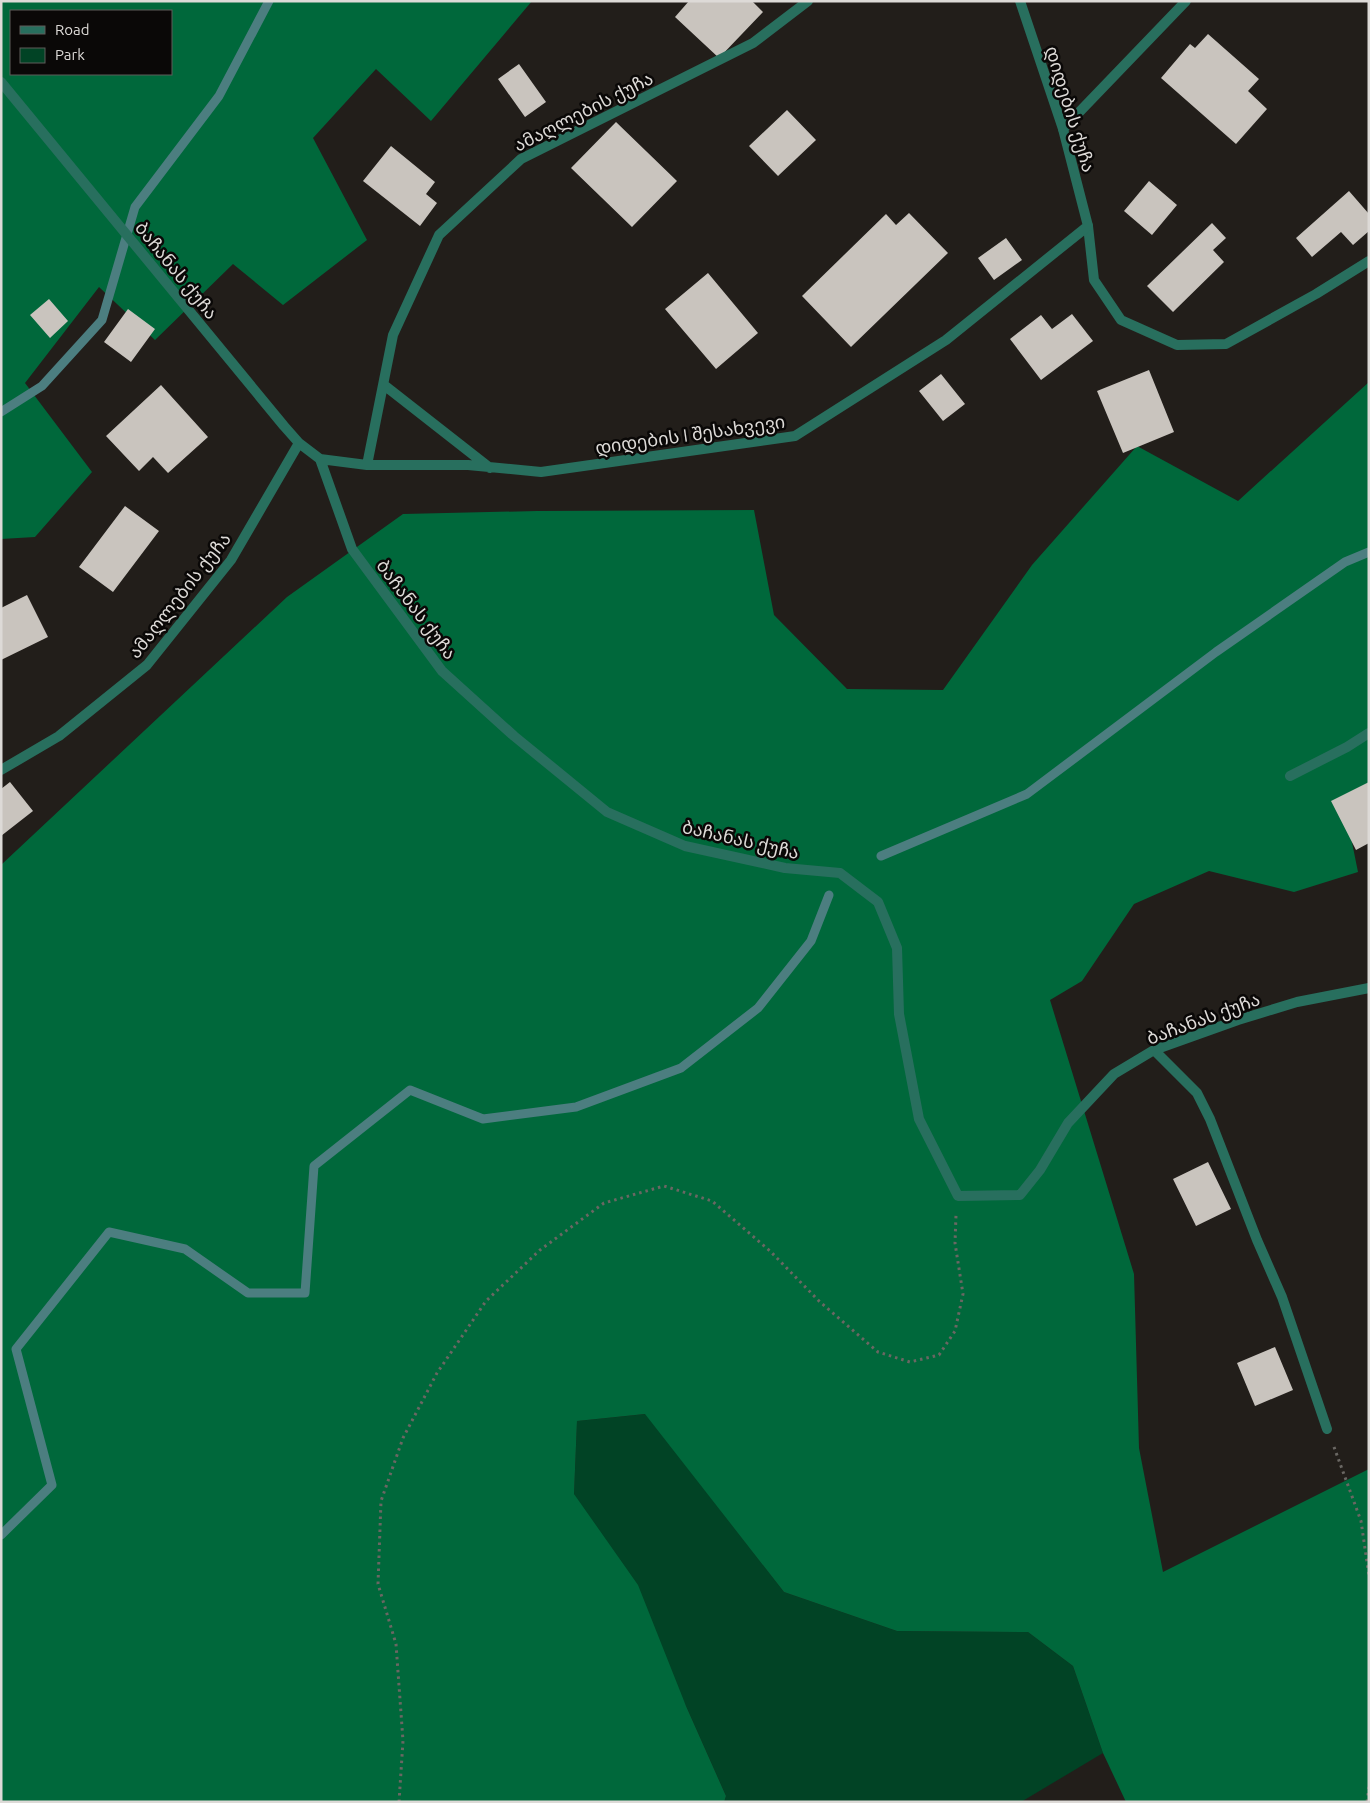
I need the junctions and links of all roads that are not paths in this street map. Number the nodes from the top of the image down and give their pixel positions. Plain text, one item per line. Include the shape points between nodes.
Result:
1 (808, 1) edge
2 (1020, 1) edge
3 (1186, 1) edge
4 (1, 82) edge
5 (1063, 129) junction
6 (1088, 226) junction
7 (1369, 261) edge
8 (384, 385) junction
9 (298, 443) junction
10 (320, 459) junction
11 (367, 466) junction
12 (490, 468) junction
13 (1369, 733) edge
14 (1, 770) edge
15 (1290, 776) dead end
16 (1369, 988) edge
17 (1154, 1050) junction
18 (1327, 1429) road end

1 - 8 street, ამაღლების ქუჩა via 753,42 520,159 439,235 393,335
2 - 5 street, დიდების ქუჩა
3 - 5 street
4 - 9 street, ბაჩანას ქუჩა
5 - 6 street, დიდების ქუჩა
6 - 7 street, დიდების ქუჩა via 1094,280 1121,320 1176,345 1226,344
6 - 12 street, დიდების I შესახვევი via 946,340 795,436 541,472
8 - 11 street, ამაღლების ქუჩა
8 - 12 street
9 - 10 street, ბაჩანას ქუჩა
9 - 14 street, ამაღლების ქუჩა via 231,560 147,665 59,736
10 - 11 street, დიდების I შესახვევი
10 - 17 street, ბაჩანას ქუჩა via 352,549 442,671 514,736 607,812 685,846 785,868 840,873 878,902 897,948 899,1014 919,1119 958,1196 1020,1195 1040,1170 1068,1123 1114,1074
11 - 12 street, დიდების I შესახვევი via 468,465
13 - 15 street
16 - 17 street, ბაჩანას ქუჩა via 1297,1002
17 - 18 street via 1197,1093 1210,1119 1282,1297

